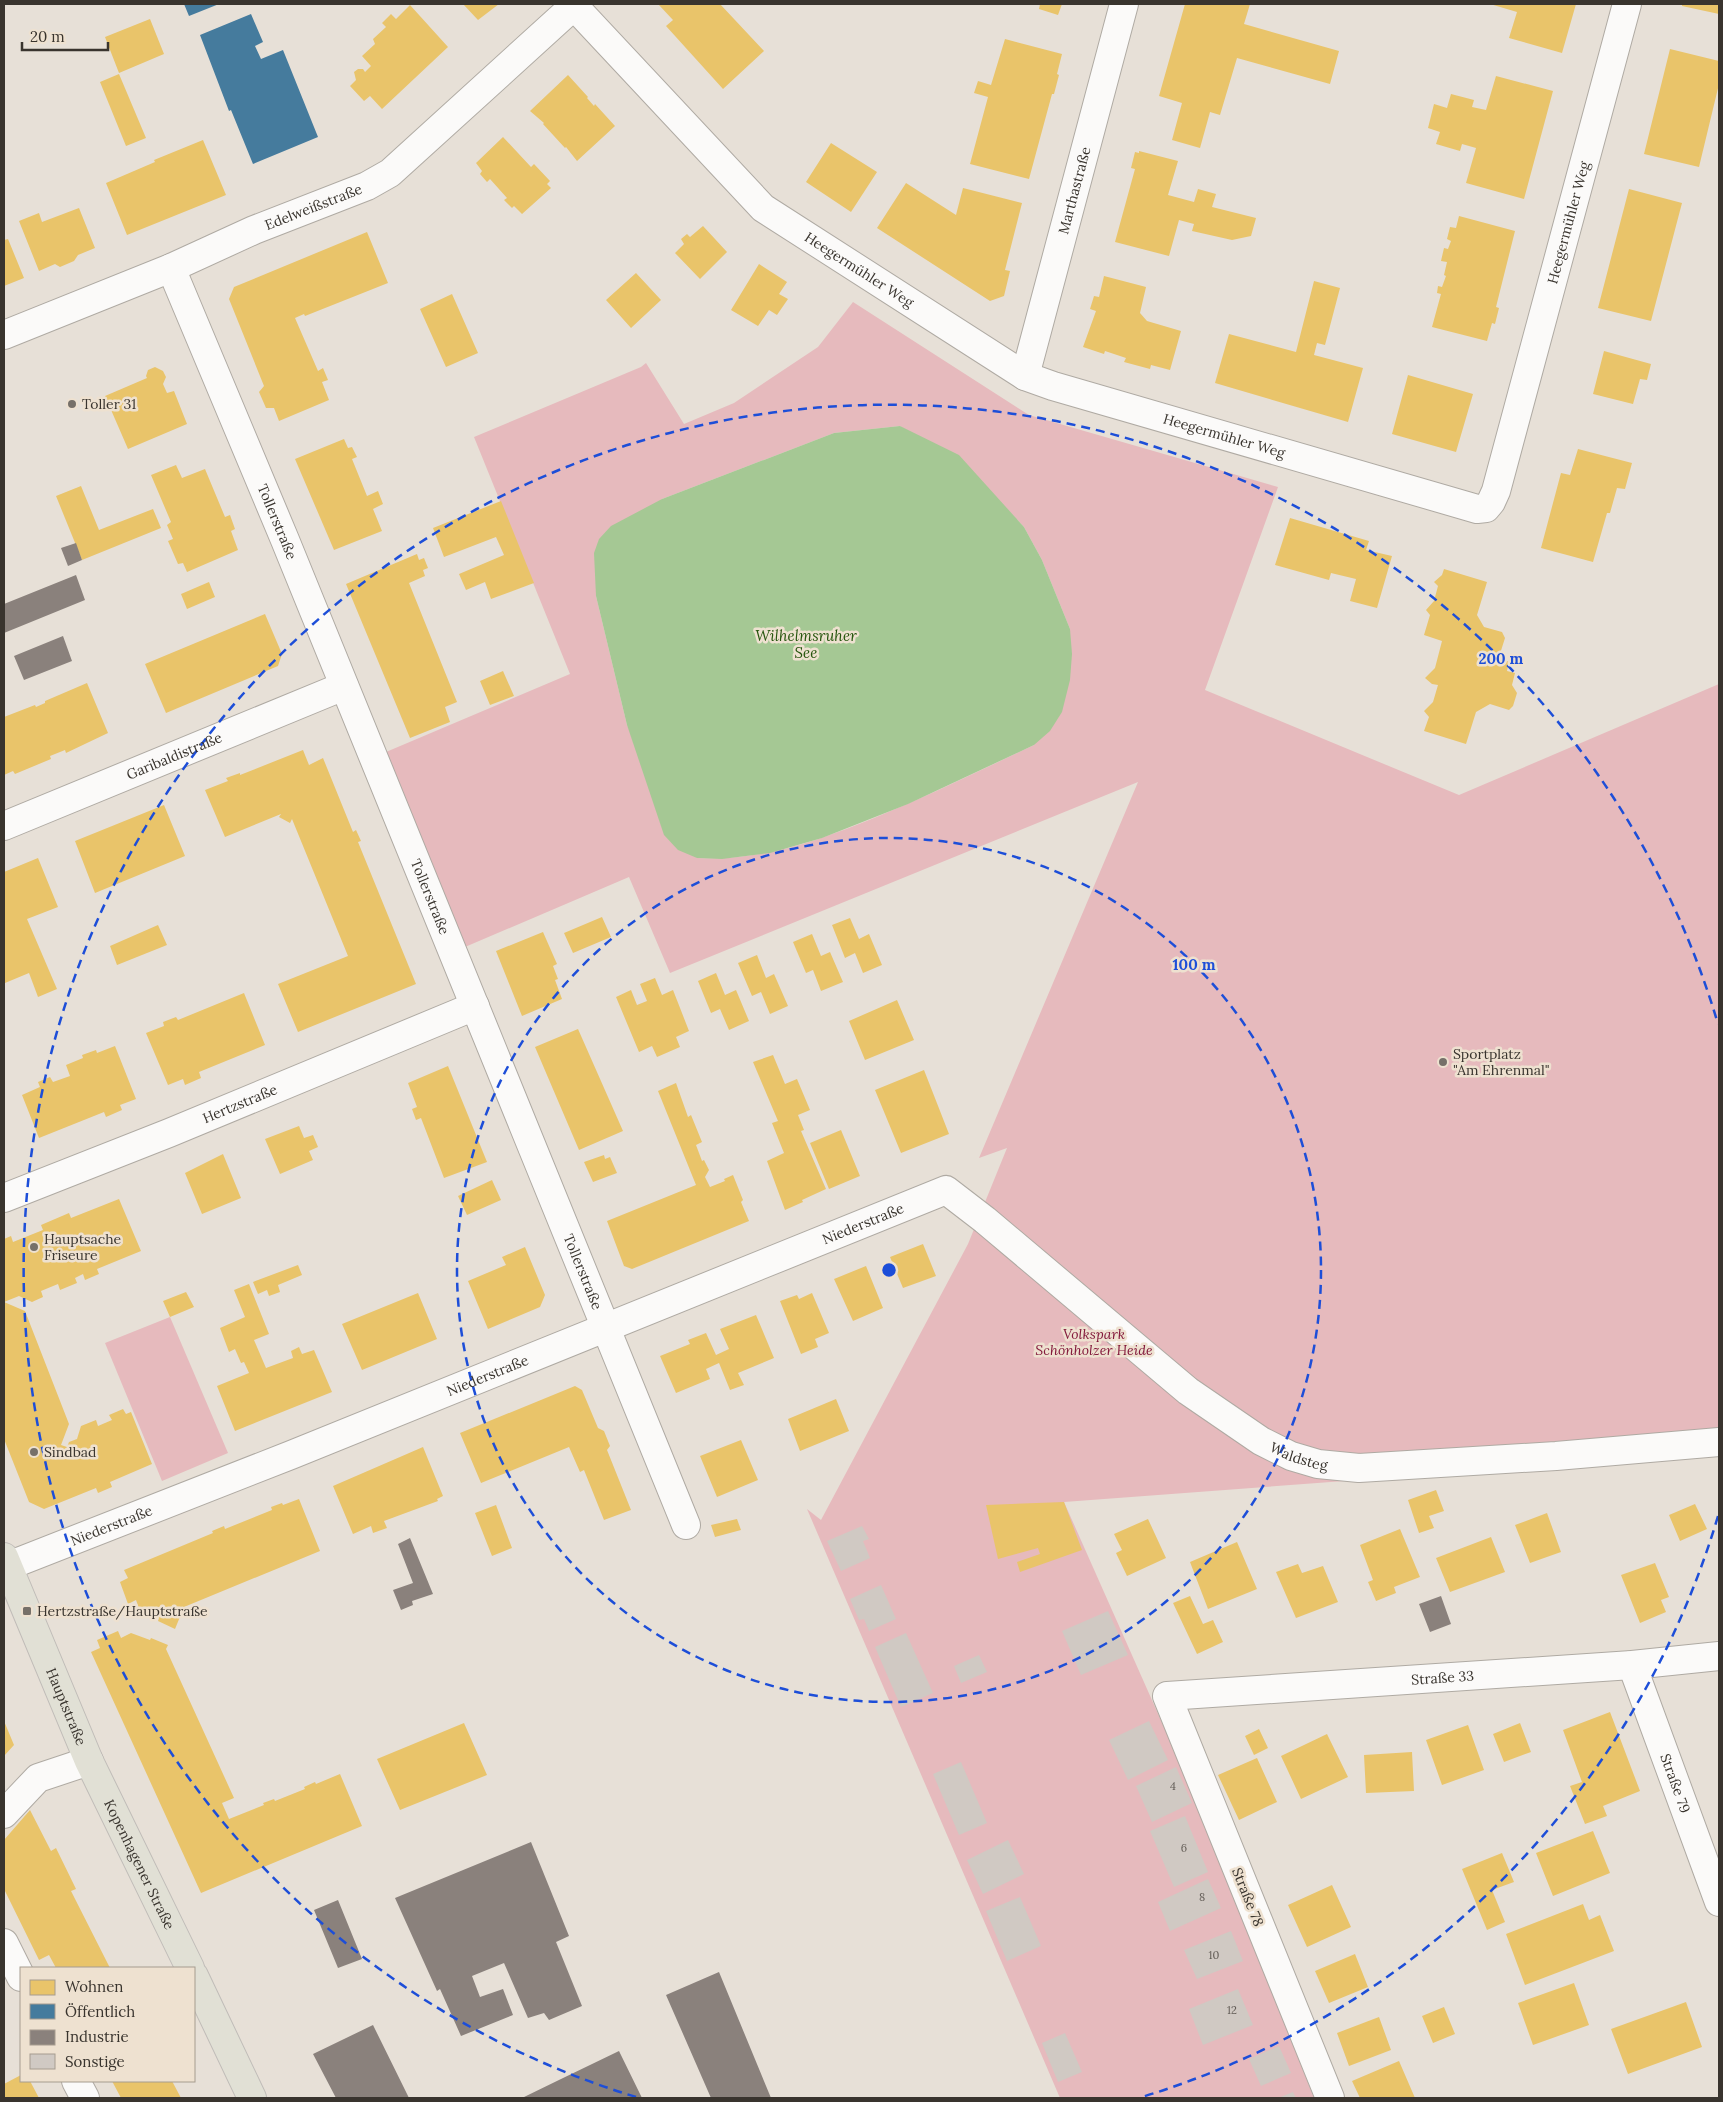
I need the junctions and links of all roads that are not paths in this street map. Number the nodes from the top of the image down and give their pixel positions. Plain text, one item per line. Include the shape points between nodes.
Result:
1 (1124, 4) edge
2 (1627, 4) edge
3 (575, 5) edge
4 (171, 268) junction
5 (4, 335) edge
6 (1025, 376) junction
7 (344, 686) junction
8 (4, 826) edge
9 (475, 1006) junction
10 (4, 1198) edge
11 (963, 1204) joint
12 (604, 1327) junction
13 (1719, 1442) edge
14 (686, 1525) dead end
15 (6, 1561) edge
16 (1719, 1656) edge
17 (1632, 1665) junction
18 (1167, 1696) joint
19 (89, 1761) junction
20 (4, 1814) edge
21 (1719, 1902) edge
22 (4, 1944) edge
23 (190, 1967) edge
24 (20, 1975) edge
25 (195, 1978) edge
26 (77, 2082) edge
27 (85, 2098) edge
28 (252, 2098) edge
29 (1330, 2098) edge

1 - 6 street, Marthastraße
2 - 6 street, Heegermühler Weg via 1496,490 1486,508 1477,509
3 - 4 street, Edelweißstraße via 390,173 367,186 254,230
3 - 6 street, Heegermühler Weg via 763,208
4 - 5 street, Edelweißstraße
4 - 7 street, Tollerstraße
7 - 8 street, Garibaldistraße
7 - 9 street, Tollerstraße
9 - 10 street, Hertzstraße
9 - 12 street, Tollerstraße
11 - 12 street, Niederstraße via 946,1190
11 - 13 street, Waldsteg via 1188,1391 1262,1441 1291,1456 1318,1464 1359,1468
12 - 14 street, Tollerstraße
12 - 15 street, Niederstraße via 291,1455
15 - 19 main road, Hauptstraße
16 - 17 street, Straße 33
17 - 18 street, Straße 33
17 - 21 street, Straße 79
18 - 29 street, Straße 78
19 - 20 street, Hauptstraße via 38,1778
19 - 23 main road, Kopenhagener Straße
22 - 24 street
25 - 28 main road
26 - 27 street

